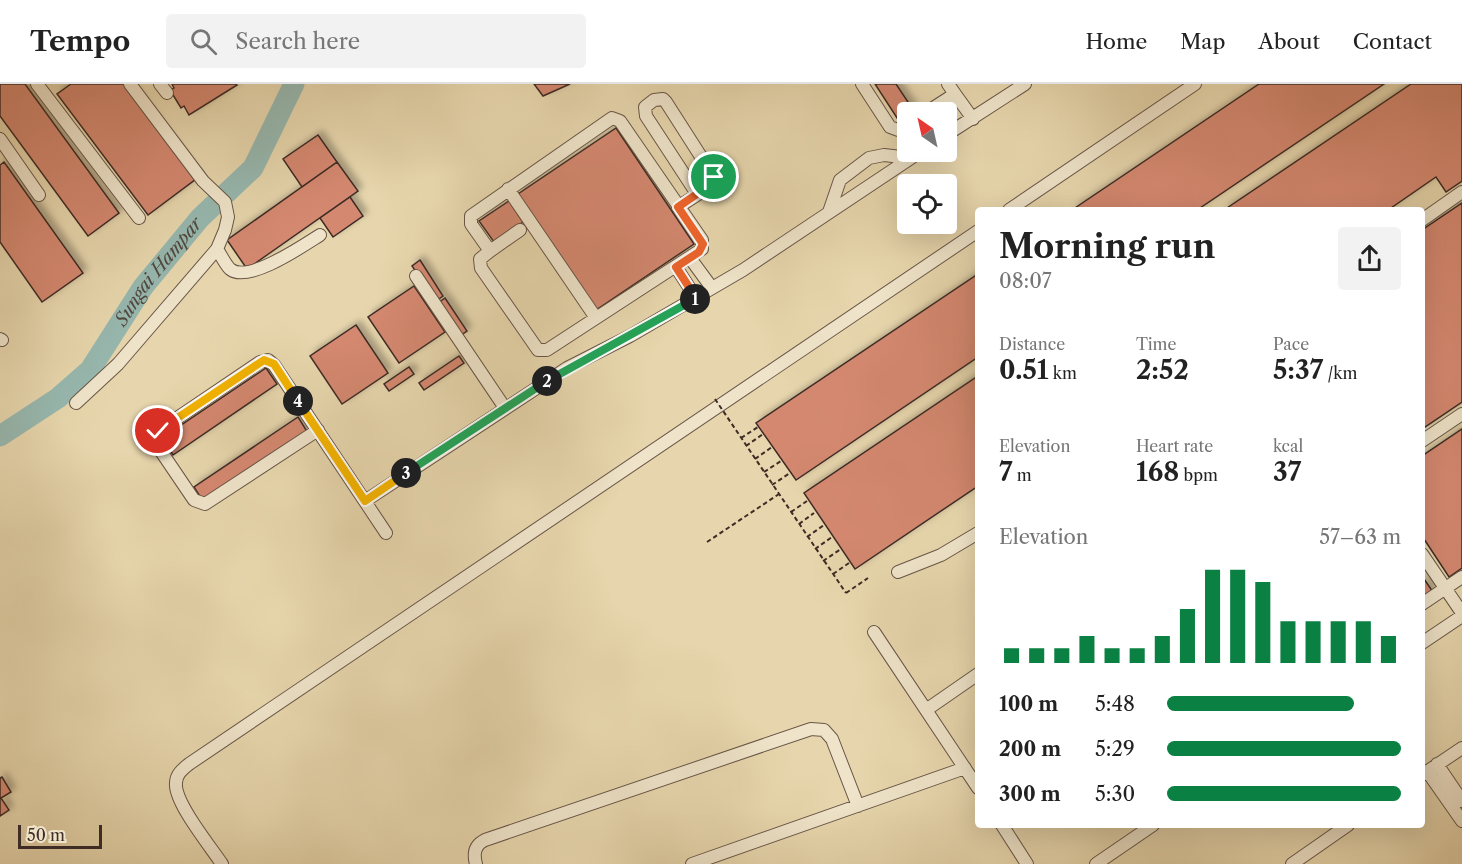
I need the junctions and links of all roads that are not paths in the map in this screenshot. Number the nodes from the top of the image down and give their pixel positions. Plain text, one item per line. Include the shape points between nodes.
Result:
1 (37, 84) edge
2 (130, 84) edge
3 (862, 84) edge
4 (1025, 84) edge
5 (1195, 84) edge
6 (952, 89) edge
7 (938, 102) edge
8 (973, 119) junction
9 (957, 128) edge
10 (897, 130) edge
11 (0, 139) edge
12 (897, 155) edge
13 (904, 162) edge
14 (508, 189) junction
15 (1462, 192) edge
16 (697, 194) junction
17 (39, 195) dead end
18 (678, 207) junction
19 (1013, 207) edge
20 (829, 212) junction
21 (1425, 217) edge
22 (139, 218) dead end
23 (520, 230) dead end
24 (975, 233) edge
25 (320, 235) dead end
26 (217, 249) junction
27 (490, 251) junction
28 (690, 258) junction
29 (676, 267) junction
30 (416, 276) dead end
31 (712, 288) junction
32 (696, 298) junction
33 (596, 318) junction
34 (76, 403) dead end
35 (505, 408) junction
36 (1462, 414) edge
37 (318, 430) junction
38 (1425, 439) edge
39 (365, 501) junction
40 (387, 533) dead end
41 (975, 535) edge
42 (1425, 561) edge
43 (898, 572) dead end
44 (1462, 577) edge
45 (1445, 588) junction
46 (1425, 602) edge
47 (1462, 614) edge
48 (874, 632) dead end
49 (1425, 641) edge
50 (975, 676) edge
51 (926, 710) junction
52 (1462, 748) edge
53 (965, 768) junction
54 (1429, 770) edge
55 (975, 783) edge
56 (1462, 801) edge
57 (858, 806) junction
58 (1462, 821) edge
59 (1004, 828) edge
60 (1150, 828) edge
61 (1344, 828) edge
62 (222, 864) edge
63 (476, 864) edge
64 (692, 864) edge
65 (1028, 864) edge
66 (1096, 864) edge
67 (1292, 864) edge

1 - 22 street
2 - 26 street via 202,181 225,202 227,224
3 - 10 street via 893,130
4 - 8 street
5 - 19 street
6 - 7 street
6 - 8 street
8 - 9 street
11 - 17 street
12 - 20 street via 869,158 840,180
13 - 20 street
14 - 18 street via 612,118 620,121
14 - 27 street via 471,216 471,224
14 - 33 street
15 - 21 street
16 - 16 street via 713,182 712,173 666,102 654,99 645,107 646,116
16 - 18 street
18 - 28 street via 703,244
20 - 31 street
23 - 27 street
24 - 62 street via 189,764 176,780 179,800
25 - 26 street via 277,261 245,272 230,269
26 - 34 street via 118,364
27 - 33 street via 480,259 481,268 538,350 547,350
28 - 29 street
28 - 31 street
29 - 32 street
29 - 33 street
30 - 35 street
31 - 32 street
32 - 35 street via 567,368
35 - 39 street
36 - 38 street
37 - 37 street via 274,364 264,360 158,431 154,441 194,500 204,504
37 - 39 street
39 - 40 street
41 - 43 street via 941,555
42 - 45 street
44 - 45 street
45 - 46 street
45 - 47 street
47 - 49 street
48 - 51 street
50 - 51 street
51 - 53 street
52 - 54 street
53 - 55 street
53 - 57 street
54 - 56 street
54 - 58 street
57 - 63 street via 832,739 824,730 811,729 485,840 476,848
57 - 64 street
59 - 65 street
60 - 66 street
61 - 67 street

